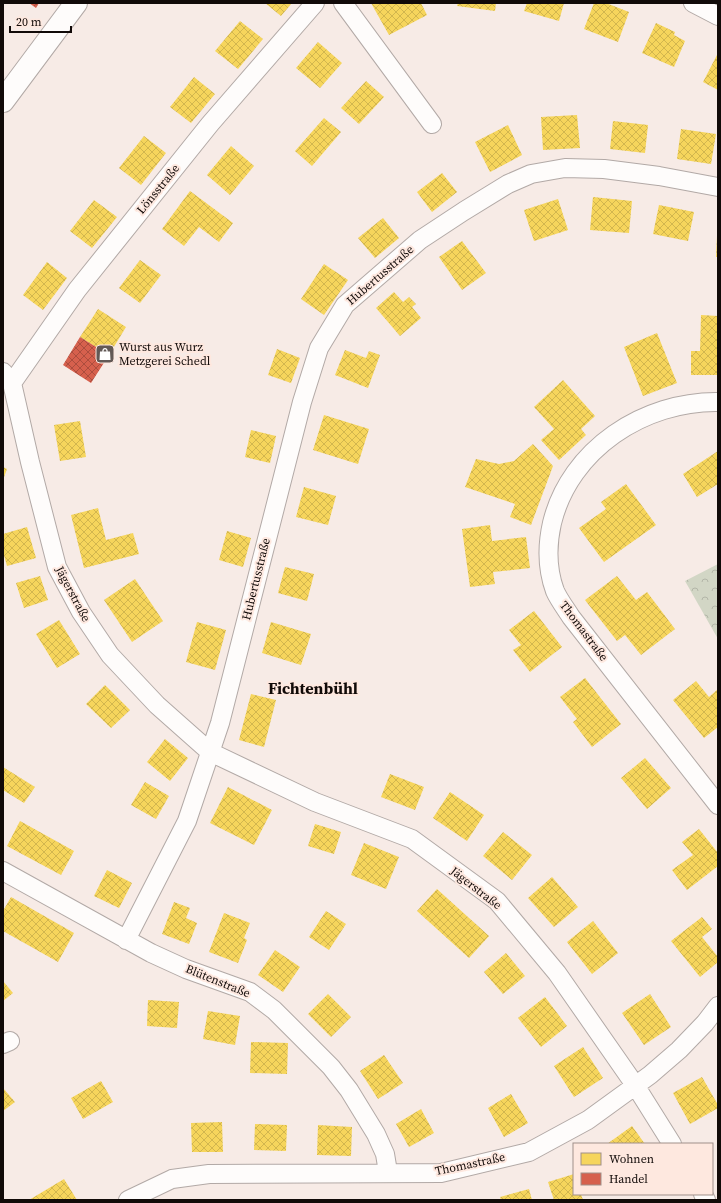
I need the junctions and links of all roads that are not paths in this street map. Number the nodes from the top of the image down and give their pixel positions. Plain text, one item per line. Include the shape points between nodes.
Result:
1 (76, 3) edge
2 (315, 3) edge
3 (343, 3) edge
4 (693, 3) edge
5 (718, 16) edge
6 (3, 101) edge
7 (432, 124) dead end
8 (718, 186) edge
9 (7, 378) edge
10 (718, 402) edge
11 (210, 752) junction
12 (718, 805) edge
13 (3, 871) edge
14 (126, 940) junction
15 (718, 1006) edge
16 (635, 1085) junction
17 (671, 1143) edge
18 (388, 1172) junction
19 (128, 1200) edge

1 - 6 main road
2 - 9 street, Lönsstraße via 210,124
3 - 7 street
4 - 5 street
8 - 11 street, Hubertusstraße via 604,169 565,168 531,174 508,184 464,210 420,240 345,305 319,348 302,402 220,723
9 - 11 street, Jägerstraße via 57,567 80,612 110,655 157,705
10 - 12 street, Thomastraße via 705,402 652,415 609,437 593,450 567,483 556,508 549,537 548,564 556,592 571,617
11 - 14 street via 187,821
11 - 16 street, Jägerstraße via 315,802 412,840 497,901 557,973
13 - 14 street, Blütenstraße
14 - 18 street, Blütenstraße via 186,969 250,992 274,1010 331,1067 349,1090 376,1134 385,1154
15 - 16 street, Thomastraße via 679,1050
16 - 17 street, Jägerstraße
16 - 18 street, Thomastraße via 588,1120 529,1152 441,1173
18 - 19 street, Thomastraße via 209,1174 172,1179

